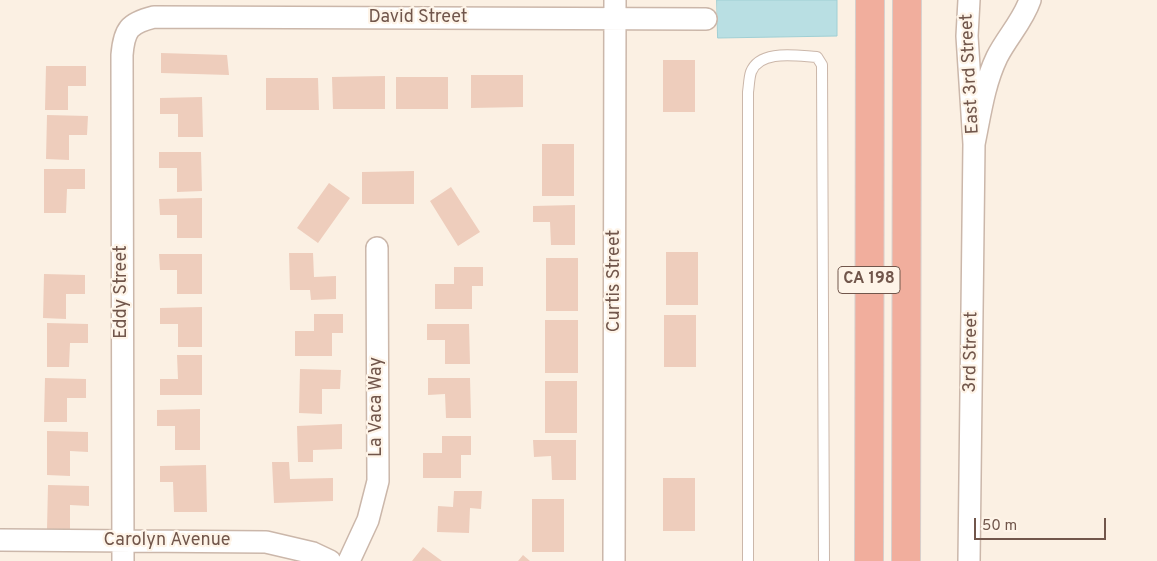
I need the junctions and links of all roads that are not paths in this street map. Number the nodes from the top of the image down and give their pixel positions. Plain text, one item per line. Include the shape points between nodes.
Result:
1 (870, 0) edge
2 (907, 0) edge
3 (968, 0) edge
4 (1030, 0) edge
5 (615, 9) edge
6 (706, 19) dead end
7 (132, 25) joint
8 (974, 144) junction
9 (377, 248) dead end
10 (0, 540) edge
11 (123, 551) edge
12 (330, 561) edge
13 (349, 561) edge
14 (614, 561) edge
15 (748, 561) edge
16 (824, 561) edge
17 (869, 561) edge
18 (906, 561) edge
19 (969, 561) edge

1 - 17 highway, CA 198
2 - 18 highway, CA 198
3 - 8 street, East 3rd Street
4 - 8 street, East 3rd Street via 997,57 985,89
5 - 6 street, David Street
5 - 7 street, David Street via 154,17
5 - 14 street, Curtis Street
7 - 11 street, Eddy Street via 124,38 122,55
8 - 19 street, 3rd Street
9 - 13 street, La Vaca Way via 378,481 368,520
10 - 11 street, Carolyn Avenue
11 - 12 street, Carolyn Avenue via 266,542 314,553
15 - 16 lane via 748,92 751,73 756,65 768,57 796,56 816,57 822,64

